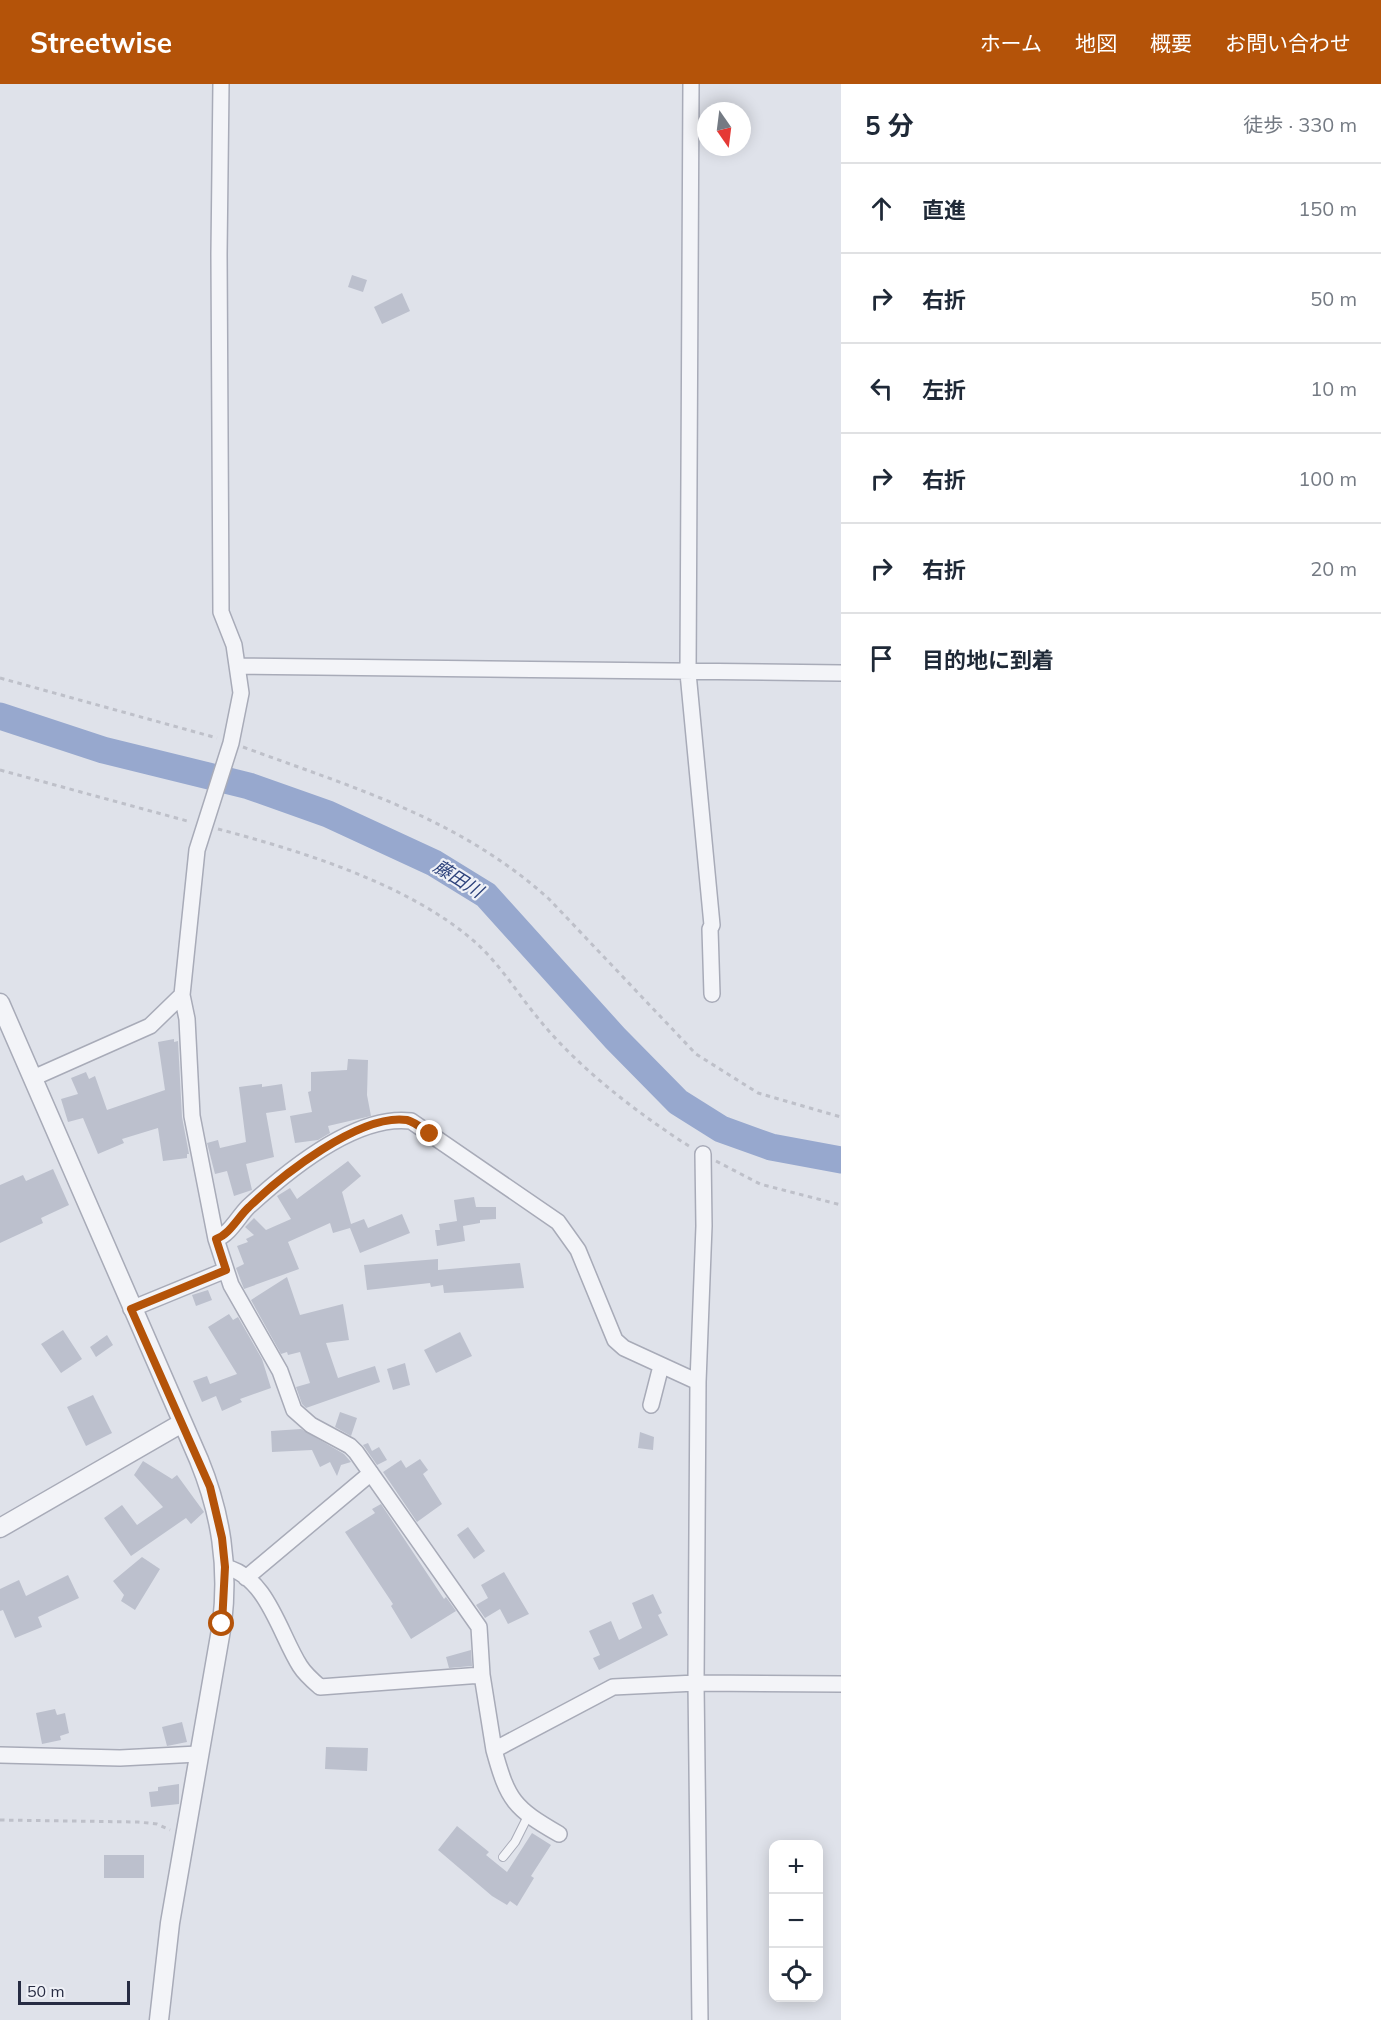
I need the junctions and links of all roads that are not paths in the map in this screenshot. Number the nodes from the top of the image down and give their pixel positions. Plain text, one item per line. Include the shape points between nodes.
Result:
1 (221, 84) edge
2 (691, 84) edge
3 (238, 666) junction
4 (688, 673) junction
5 (841, 673) edge
6 (712, 994) dead end
7 (182, 995) junction
8 (0, 1003) edge
9 (33, 1078) junction
10 (703, 1154) road end
11 (216, 1239) junction
12 (226, 1270) junction
13 (131, 1309) junction
14 (661, 1366) junction
15 (699, 1382) junction
16 (651, 1405) dead end
17 (182, 1423) junction
18 (371, 1473) junction
19 (0, 1528) edge
20 (225, 1567) junction
21 (246, 1578) junction
22 (482, 1675) junction
23 (696, 1683) junction
24 (841, 1684) edge
25 (494, 1750) junction
26 (198, 1754) junction
27 (0, 1755) edge
28 (528, 1816) junction
29 (559, 1834) dead end
30 (504, 1857) dead end
31 (159, 2020) edge
32 (699, 2020) edge

1 - 3 street via 221,612
2 - 4 street
3 - 4 street
3 - 7 street via 240,693 231,743 197,850
4 - 5 street
4 - 6 street via 712,925
7 - 9 street via 150,1026
7 - 11 street via 187,1019 192,1116
8 - 9 street
9 - 13 street
10 - 15 street
11 - 12 street
11 - 14 street via 261,1196 321,1150 385,1121 411,1121 558,1222 578,1250 615,1340
12 - 13 street
12 - 18 street via 280,1371 294,1410 311,1425 350,1446
13 - 17 street
14 - 15 street
14 - 16 street
15 - 23 street
17 - 19 street
17 - 20 street via 210,1487
18 - 21 street
18 - 22 street via 479,1627
20 - 21 street via 236,1569
20 - 26 street via 222,1624
21 - 22 street via 261,1594 301,1667 320,1687
22 - 25 street
23 - 24 street
23 - 25 street via 614,1687
23 - 32 street
25 - 28 street via 508,1795
26 - 27 street via 120,1758
26 - 31 street via 170,1923
28 - 29 street
28 - 30 lane

